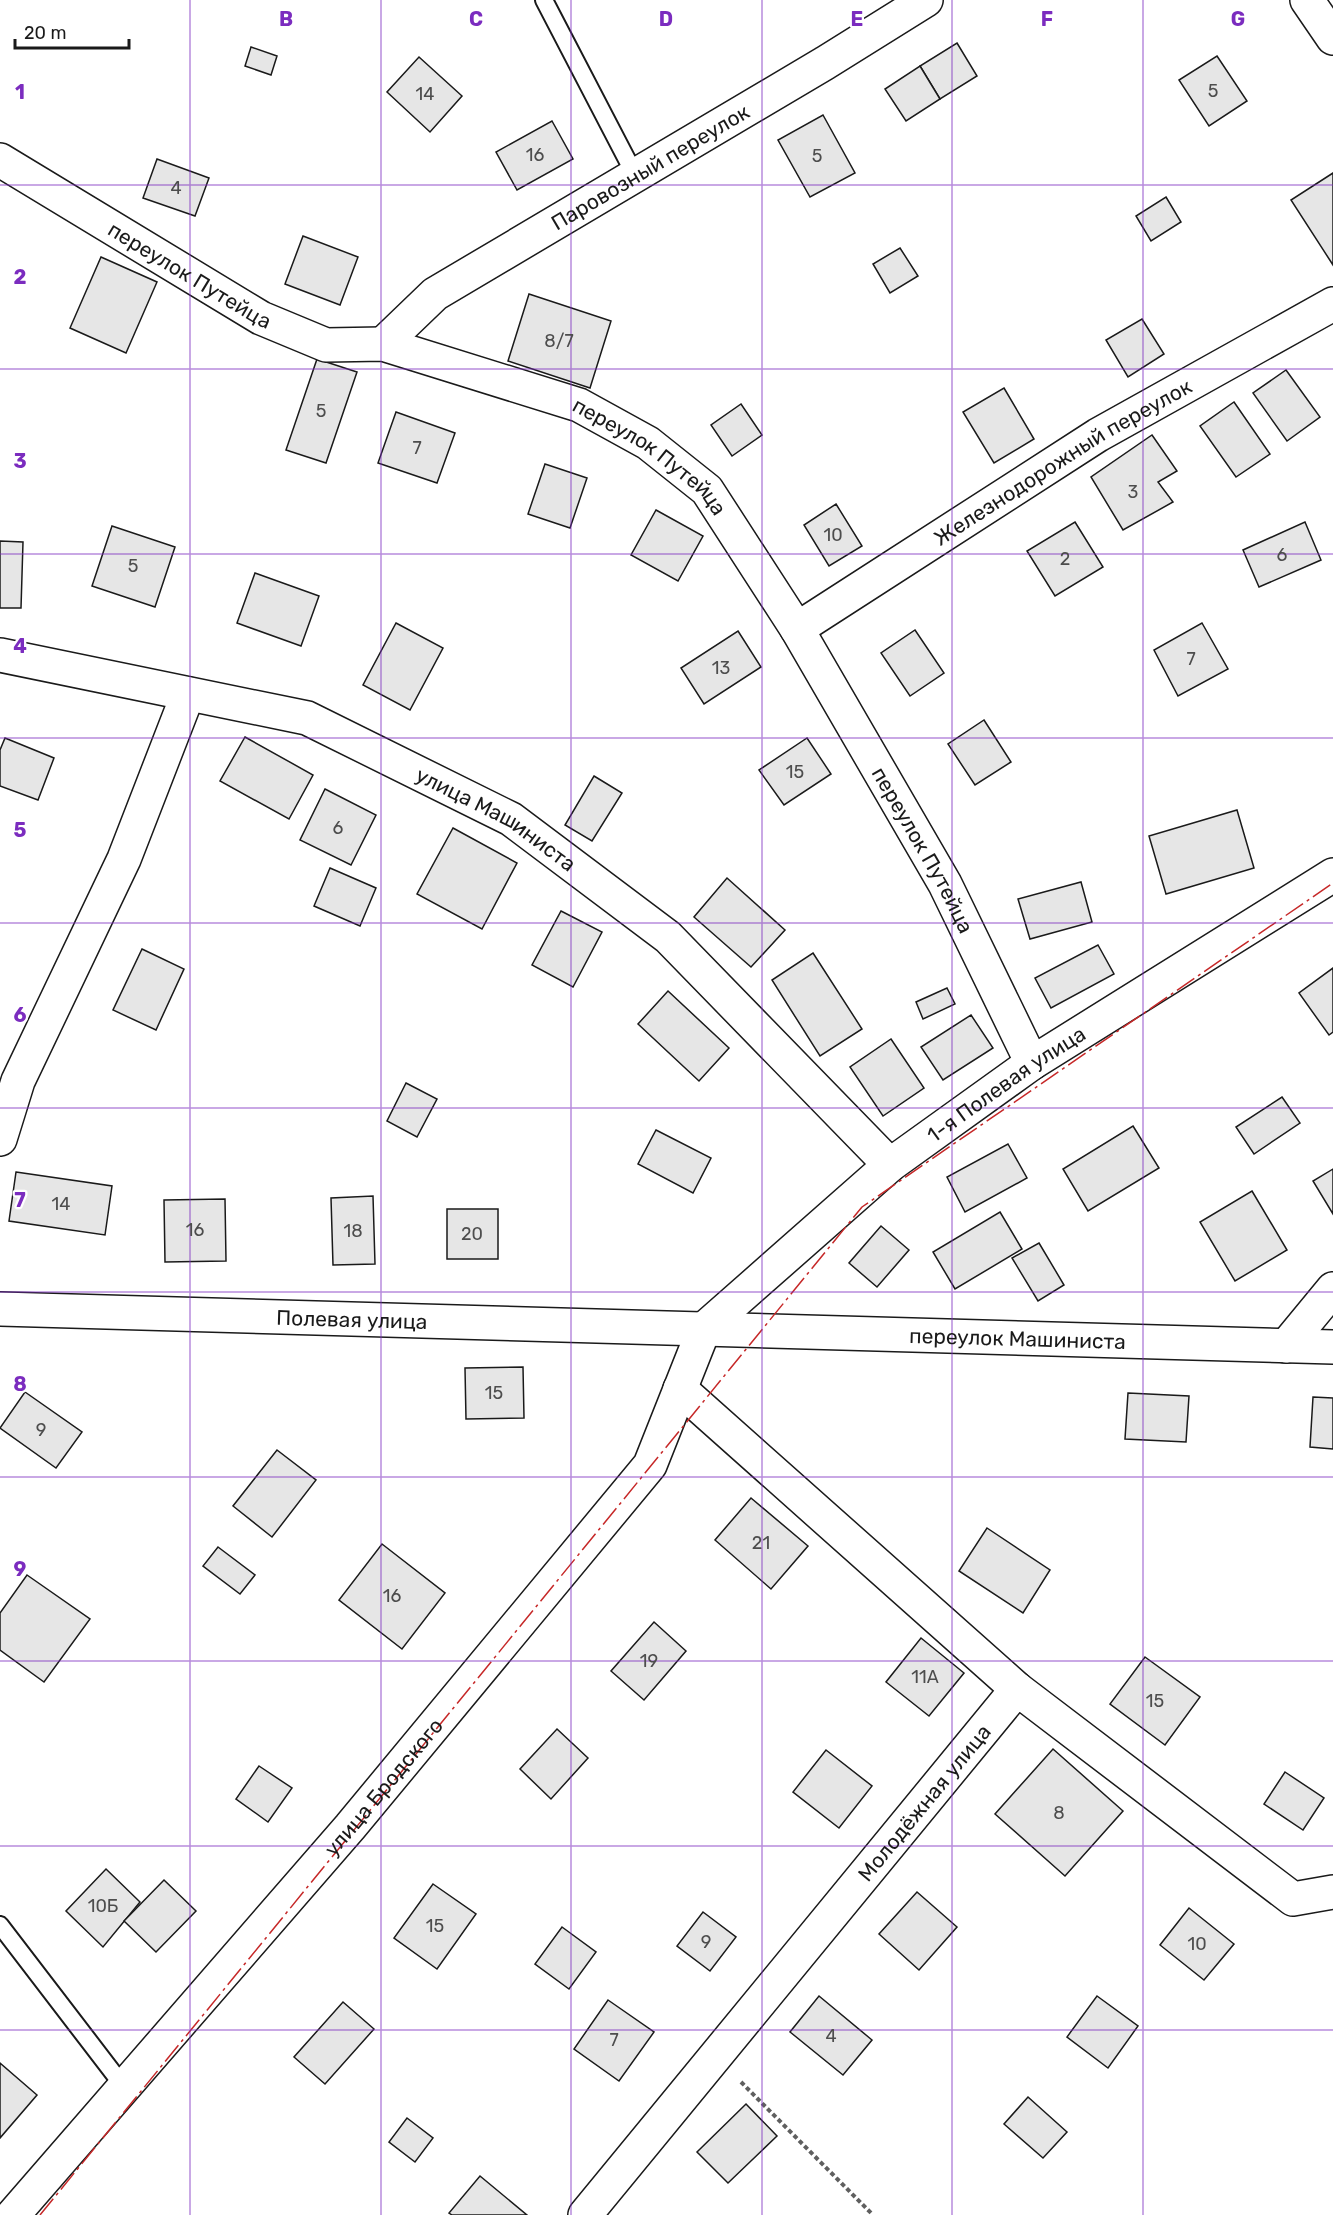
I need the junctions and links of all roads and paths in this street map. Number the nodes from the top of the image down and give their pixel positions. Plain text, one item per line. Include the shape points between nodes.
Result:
1 (544, 0) edge
2 (926, 0) edge
3 (1307, 0) edge
4 (1333, 38) edge
5 (0, 160) edge
6 (635, 175) junction
7 (1333, 304) edge
8 (383, 344) junction
9 (797, 629) junction
10 (0, 655) edge
11 (188, 694) junction
12 (1333, 875) edge
13 (1032, 1063) junction
14 (0, 1138) edge
15 (890, 1165) junction
16 (1333, 1289) edge
17 (0, 1309) edge
18 (704, 1329) junction
19 (1286, 1346) junction
20 (1333, 1347) edge
21 (680, 1389) junction
22 (1017, 1689) junction
23 (1333, 1892) edge
24 (0, 1925) edge
25 (715, 2056) junction
26 (124, 2087) junction
27 (13, 2215) edge
28 (585, 2215) edge
29 (873, 2215) edge

1 - 6 lane
2 - 6 street, Паровозный переулок
3 - 4 street
5 - 8 street, переулок Путейца via 261,318 326,345
6 - 8 street, Паровозный переулок via 435,294
7 - 9 street, Железнодорожный переулок via 1098,435
8 - 9 street, переулок Путейца via 579,405 648,444 707,490
9 - 13 street, переулок Путейца via 945,884
10 - 11 street, улица Машиниста
11 - 14 street via 124,859 18,1081
11 - 15 street, улица Машиниста via 307,718 511,819 668,937
12 - 13 street, 1-я Полевая улица
13 - 15 street, 1-я Полевая улица
15 - 18 street, 1-я Полевая улица
16 - 19 street
17 - 18 street, Полевая улица
18 - 19 street, переулок Машиниста
18 - 21 street, улица Бродского
19 - 20 street, переулок Машиниста
21 - 22 street
21 - 26 street, улица Бродского via 650,1465 350,1827
22 - 23 street via 1293,1899
22 - 25 street, Молодёжная улица
24 - 26 lane
25 - 28 street, Молодёжная улица
25 - 29 path
26 - 27 street, улица Бродского

